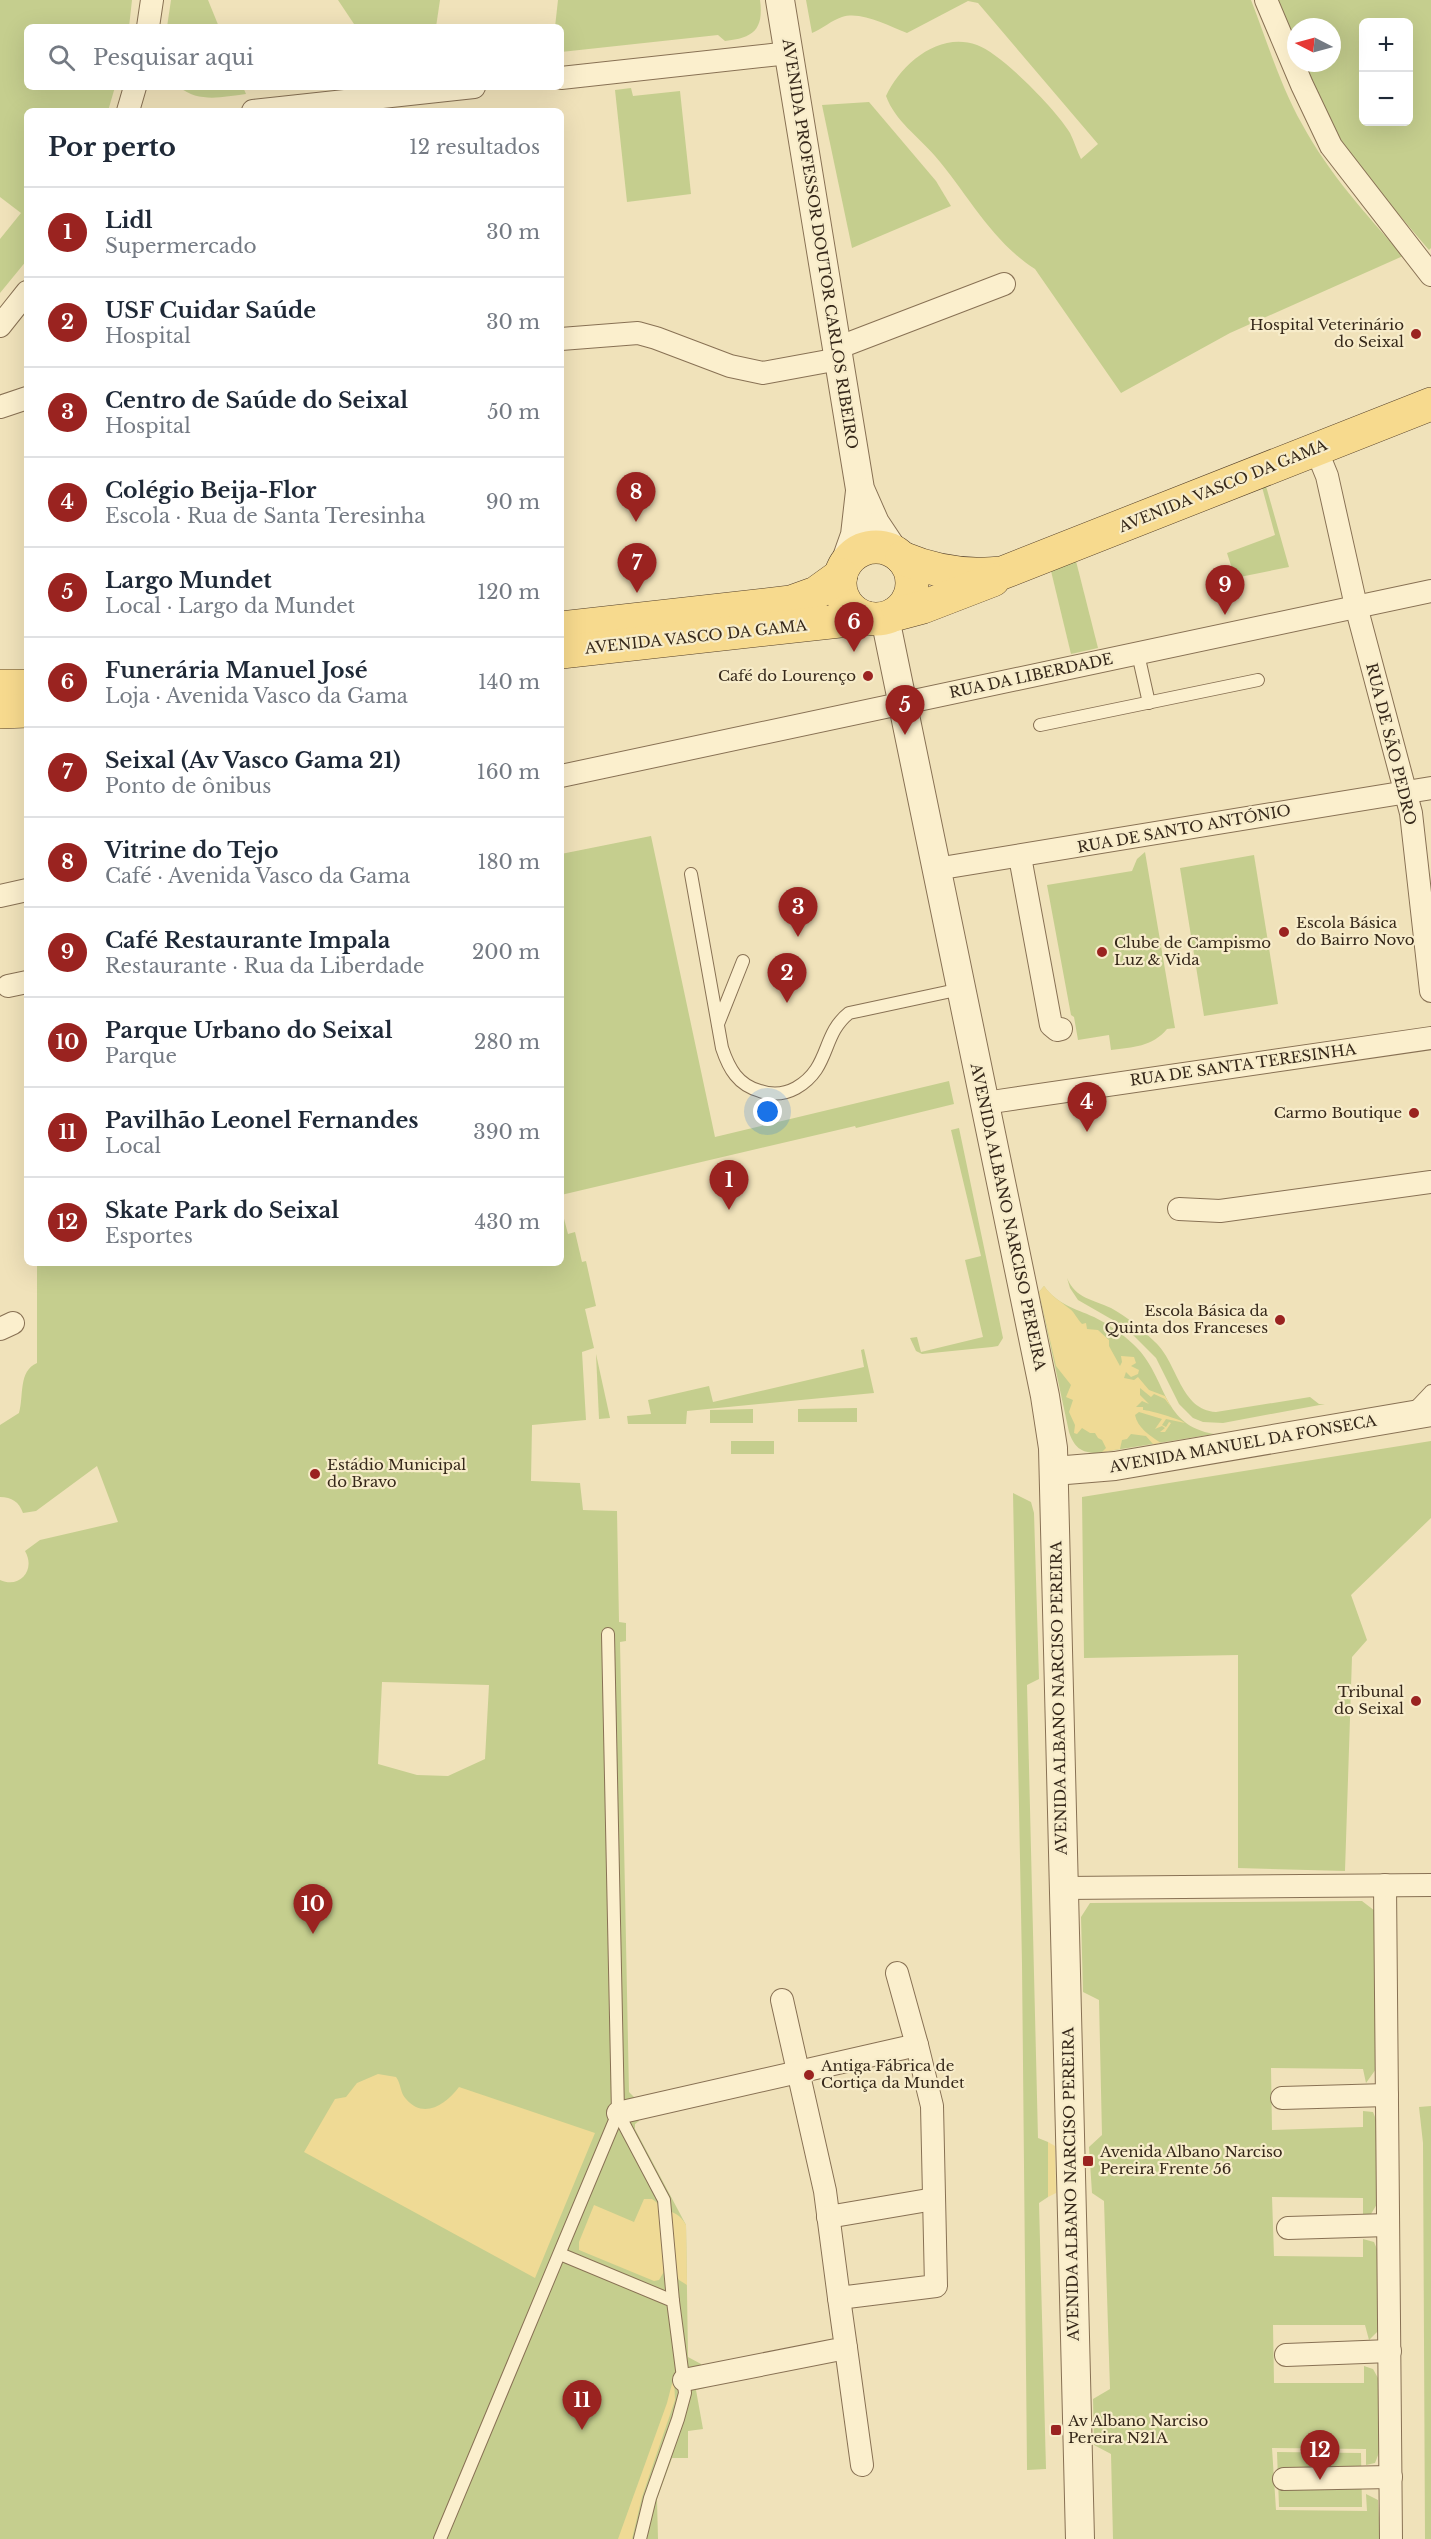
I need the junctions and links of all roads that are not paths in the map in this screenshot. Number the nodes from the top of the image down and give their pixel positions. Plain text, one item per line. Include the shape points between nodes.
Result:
1 (152, 0) edge
2 (780, 0) edge
3 (1266, 0) edge
4 (148, 24) edge
5 (789, 53) junction
6 (564, 78) edge
7 (446, 90) edge
8 (281, 108) edge
9 (1431, 275) edge
10 (1004, 284) dead end
11 (24, 296) edge
12 (0, 327) edge
13 (564, 339) edge
14 (838, 354) junction
15 (0, 387) edge
16 (16, 401) edge
17 (1431, 404) edge
18 (1316, 449) junction
19 (860, 489) junction
20 (898, 555) junction
21 (1016, 568) junction
22 (843, 571) junction
23 (1431, 591) edge
24 (1356, 606) junction
25 (882, 617) junction
26 (564, 628) edge
27 (564, 652) edge
28 (1138, 654) junction
29 (1258, 680) dead end
30 (1149, 703) junction
31 (902, 704) junction
32 (1040, 725) dead end
33 (564, 775) edge
34 (1431, 788) edge
35 (1405, 792) junction
36 (1020, 857) junction
37 (936, 869) junction
38 (691, 874) dead end
39 (24, 891) edge
40 (0, 896) edge
41 (743, 962) dead end
42 (961, 989) junction
43 (1431, 991) edge
44 (718, 1025) junction
45 (1061, 1029) dead end
46 (1431, 1038) edge
47 (985, 1103) junction
48 (1431, 1182) edge
49 (1179, 1209) dead end
50 (1431, 1391) edge
51 (1419, 1414) edge
52 (1054, 1471) junction
53 (608, 1634) dead end
54 (1385, 1885) junction
55 (1431, 1885) edge
56 (1064, 1888) junction
57 (897, 1974) dead end
58 (782, 2000) dead end
59 (918, 2045) junction
60 (799, 2073) junction
61 (1387, 2095) junction
62 (1282, 2098) dead end
63 (618, 2113) junction
64 (934, 2199) junction
65 (828, 2217) junction
66 (1388, 2225) junction
67 (1288, 2228) dead end
68 (560, 2254) junction
69 (839, 2298) junction
70 (673, 2301) junction
71 (846, 2348) junction
72 (1390, 2351) junction
73 (1286, 2355) dead end
74 (684, 2380) junction
75 (862, 2465) dead end
76 (1391, 2477) junction
77 (1284, 2479) dead end
78 (440, 2539) edge
79 (640, 2539) edge
80 (1080, 2539) edge
81 (1391, 2539) edge

1 - 4 street
2 - 5 street, AVENIDA PROFESSOR DOUTOR CARLOS RIBEIRO
3 - 9 street via 1331,146
5 - 6 street
5 - 14 street, AVENIDA PROFESSOR DOUTOR CARLOS RIBEIRO
7 - 8 street
10 - 14 street
11 - 12 street
13 - 14 street via 638,333 730,366 763,373
14 - 19 street, AVENIDA PROFESSOR DOUTOR CARLOS RIBEIRO
15 - 16 street
17 - 18 main road, AVENIDA VASCO DA GAMA
18 - 21 main road, AVENIDA VASCO DA GAMA
18 - 24 street, RUA DE SÃO PEDRO via 1327,476
19 - 20 street via 875,523
19 - 22 street via 855,535
20 - 21 main road, AVENIDA VASCO DA GAMA via 959,574 990,574
20 - 22 main road via 887,549 867,548 858,552
20 - 25 main road via 910,573 910,593 906,603
21 - 25 main road, AVENIDA VASCO DA GAMA via 976,587
22 - 25 main road via 843,599 857,614
22 - 26 main road, AVENIDA VASCO DA GAMA via 816,593 791,602
23 - 24 street, RUA DA LIBERDADE
24 - 28 street, RUA DA LIBERDADE
24 - 35 street, RUA DE SÃO PEDRO
25 - 27 main road, AVENIDA VASCO DA GAMA
25 - 31 street, AVENIDA ALBANO NARCISO PEREIRA
28 - 30 lane
28 - 31 street, RUA DA LIBERDADE
29 - 30 lane
30 - 32 lane
31 - 33 street, RUA DA LIBERDADE
31 - 37 street, AVENIDA ALBANO NARCISO PEREIRA
34 - 35 street, RUA DE SANTO ANTÓNIO
35 - 36 street, RUA DE SANTO ANTÓNIO
35 - 43 street, RUA DE SÃO PEDRO via 1412,821
36 - 37 street, RUA DE SANTO ANTÓNIO
36 - 45 street via 1051,1025
37 - 42 street, AVENIDA ALBANO NARCISO PEREIRA
38 - 44 lane
39 - 40 street
41 - 44 lane
42 - 44 lane via 849,1013 836,1026 820,1067 809,1081 777,1093 749,1088 737,1079 727,1064
42 - 47 street, AVENIDA ALBANO NARCISO PEREIRA
46 - 47 street, RUA DE SANTA TERESINHA
47 - 52 street, AVENIDA ALBANO NARCISO PEREIRA via 1045,1396
48 - 49 street via 1220,1211
50 - 51 lane
51 - 52 street, AVENIDA MANUEL DA FONSECA via 1115,1466
52 - 56 street, AVENIDA ALBANO NARCISO PEREIRA
53 - 63 lane
54 - 55 street
54 - 56 street
54 - 61 street
56 - 80 street, AVENIDA ALBANO NARCISO PEREIRA
57 - 59 street
58 - 60 street
59 - 60 street
59 - 64 street via 932,2106
60 - 63 street
60 - 65 street
61 - 62 street
61 - 66 street
63 - 68 lane
63 - 70 lane via 664,2200
64 - 65 street
64 - 69 street via 936,2286
65 - 69 street
66 - 67 street
66 - 72 street
68 - 70 lane
68 - 78 lane
69 - 71 street
70 - 74 lane
71 - 74 street
71 - 75 street
72 - 73 street
72 - 76 street
74 - 79 lane via 682,2407
76 - 77 street
76 - 81 street

